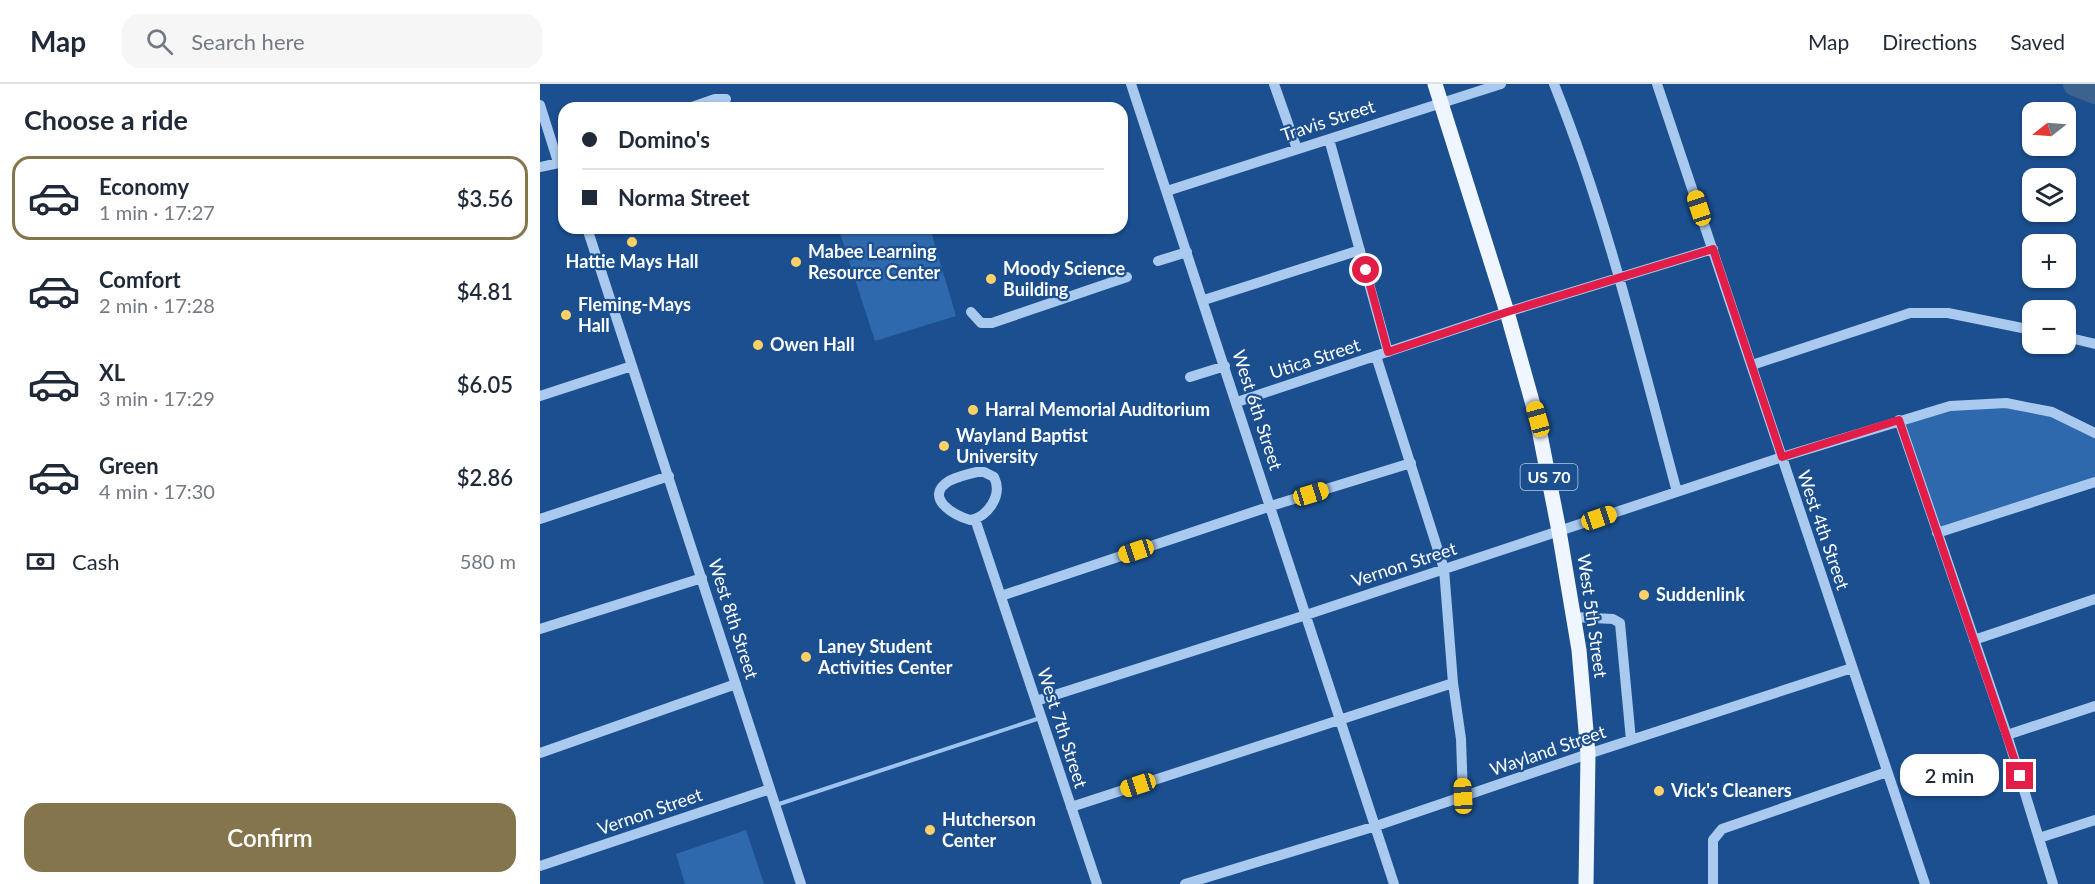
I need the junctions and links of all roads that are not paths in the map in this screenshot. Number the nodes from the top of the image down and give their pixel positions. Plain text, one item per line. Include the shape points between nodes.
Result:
1 (1131, 84) edge
2 (1274, 84) edge
3 (1435, 84) edge
4 (1501, 84) edge
5 (1554, 84) edge
6 (1657, 84) edge
7 (706, 102) edge
8 (725, 102) edge
9 (1441, 102) junction
10 (540, 105) edge
11 (1329, 139) junction
12 (1297, 149) junction
13 (558, 150) edge
14 (558, 161) edge
15 (540, 167) edge
16 (1167, 191) junction
17 (589, 234) edge
18 (1713, 249) junction
19 (1360, 250) junction
20 (1187, 252) junction
21 (1158, 261) dead end
22 (1127, 278) dead end
23 (1620, 278) junction
24 (1204, 300) junction
25 (971, 312) dead end
26 (1507, 312) junction
27 (2022, 328) edge
28 (2076, 339) edge
29 (2095, 344) edge
30 (1388, 352) junction
31 (1376, 356) junction
32 (1752, 365) junction
33 (632, 366) junction
34 (1226, 366) junction
35 (1190, 377) dead end
36 (540, 396) edge
37 (1237, 402) junction
38 (1899, 420) junction
39 (2095, 433) edge
40 (1782, 457) junction
41 (1411, 463) junction
42 (669, 476) junction
43 (2095, 483) edge
44 (1677, 492) junction
45 (1271, 507) junction
46 (540, 519) edge
47 (975, 519) junction
48 (1559, 531) junction
49 (1937, 534) junction
50 (1444, 569) junction
51 (702, 578) junction
52 (1001, 596) junction
53 (2095, 598) edge
54 (1306, 615) junction
55 (1574, 617) junction
56 (540, 629) edge
57 (1974, 640) junction
58 (1852, 668) junction
59 (1453, 683) junction
60 (736, 684) junction
61 (1036, 701) junction
62 (2095, 706) edge
63 (1341, 720) junction
64 (2007, 735) junction
65 (1631, 740) junction
66 (540, 753) edge
67 (1588, 754) junction
68 (1887, 772) junction
69 (770, 789) junction
70 (1463, 796) junction
71 (1071, 807) junction
72 (2095, 820) edge
73 (1376, 826) junction
74 (2039, 838) junction
75 (540, 867) edge
76 (1923, 883) edge
77 (801, 884) edge
78 (1097, 884) edge
79 (1185, 884) edge
80 (1394, 884) edge
81 (1586, 884) edge
82 (1713, 884) edge
83 (2053, 884) edge

1 - 16 street, West 6th Street
2 - 12 street
3 - 9 main road, West 5th Street / US 70
4 - 9 street, Travis Street
5 - 23 street
6 - 18 street, West 4th Street
7 - 8 street via 726,99
9 - 11 street, Travis Street
9 - 26 main road, West 5th Street / US 70
10 - 13 street
11 - 12 street, Travis Street
11 - 19 street
12 - 16 street, Travis Street
14 - 15 street
16 - 20 street, West 6th Street
17 - 33 street, West 8th Street
18 - 23 street, Utica Street
18 - 32 street, West 4th Street
19 - 24 street
19 - 30 street
20 - 21 street
20 - 24 street, West 6th Street
22 - 25 street via 992,323 981,323
23 - 26 street, Utica Street
23 - 44 street
24 - 34 street, West 6th Street
26 - 30 street, Utica Street
26 - 48 main road, West 5th Street / US 70 via 1538,419
27 - 32 street via 1948,313 1910,312
28 - 29 street
30 - 31 street, Utica Street
31 - 37 street, Utica Street
31 - 41 street
32 - 40 street, West 4th Street
33 - 36 street
33 - 42 street, West 8th Street
34 - 35 street
34 - 37 street, West 6th Street
37 - 45 street, West 6th Street
38 - 39 street, Vernon Street via 1950,406 2006,403 2052,412
38 - 40 street, Vernon Street
38 - 49 street
40 - 44 street, Vernon Street
40 - 58 street, West 4th Street
41 - 45 street
41 - 50 street
42 - 46 street
42 - 51 street, West 8th Street
43 - 49 street
44 - 48 street, Vernon Street
45 - 52 street
45 - 54 street, West 6th Street
47 - 47 street via 987,511 995,497 994,477 984,472 949,482 940,491 941,502 949,511
47 - 52 street, West 7th Street
48 - 50 street, Vernon Street
48 - 55 main road, West 5th Street / US 70
49 - 57 street
50 - 54 street, Vernon Street
50 - 59 street
51 - 56 street
51 - 60 street, West 8th Street
52 - 61 street, West 7th Street
53 - 57 street
54 - 61 street, Vernon Street
54 - 63 street, West 6th Street
55 - 65 street via 1620,623
55 - 67 main road, West 5th Street / US 70
57 - 64 street
58 - 65 street, Wayland Street
58 - 68 street, West 4th Street
59 - 63 street
59 - 70 street via 1461,738
60 - 66 street
60 - 69 street, West 8th Street
61 - 71 street, West 7th Street
62 - 64 street
63 - 71 street
63 - 73 street, West 6th Street
64 - 74 street
65 - 67 street, Wayland Street
67 - 70 street, Wayland Street
67 - 81 main road, West 5th Street / US 70
68 - 76 street, West 4th Street
68 - 82 street via 1722,829 1713,840
69 - 75 street, Vernon Street
69 - 77 street, West 8th Street
70 - 73 street, Wayland Street
71 - 78 street, West 7th Street
72 - 74 street
73 - 79 street, Wayland Street
73 - 80 street, West 6th Street
74 - 83 street

